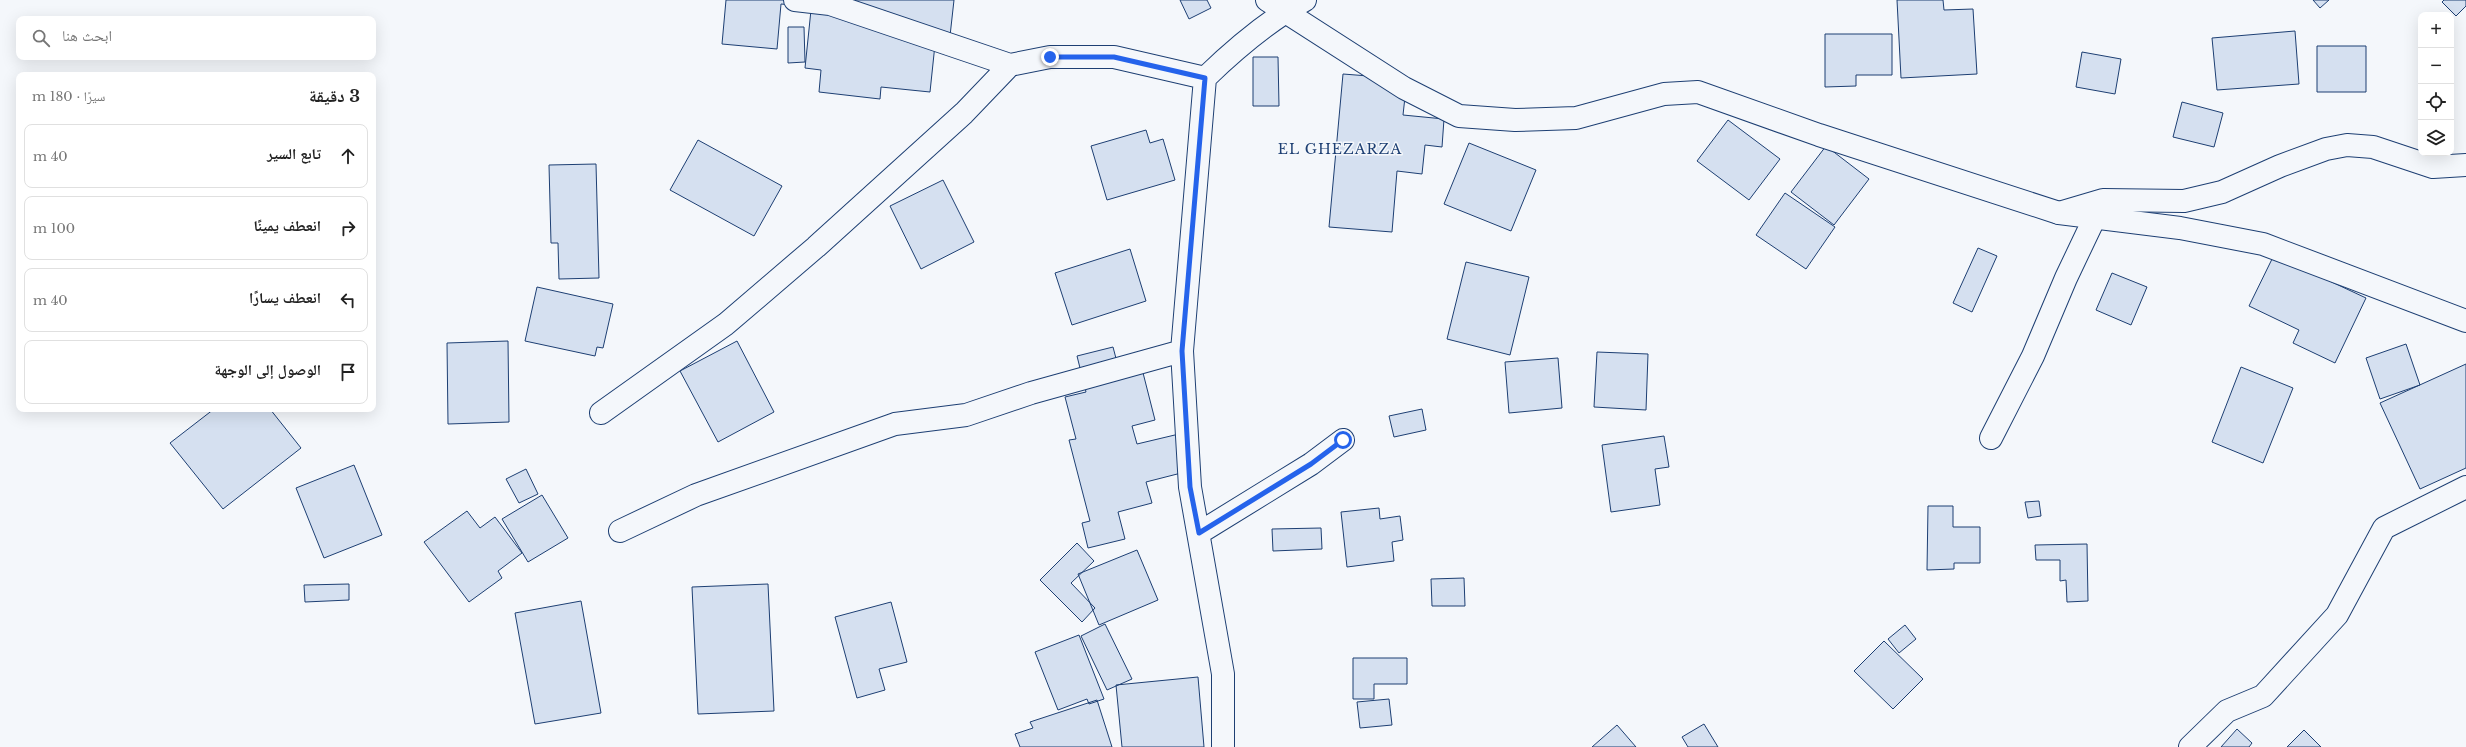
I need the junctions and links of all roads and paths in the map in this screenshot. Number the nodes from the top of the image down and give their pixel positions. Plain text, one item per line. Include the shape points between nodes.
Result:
1 (795, 0) edge
2 (1305, 0) edge
3 (1275, 6) edge
4 (1010, 64) junction
5 (1205, 78) junction
6 (2466, 165) edge
7 (2059, 213) junction
8 (2095, 217) junction
9 (2466, 321) edge
10 (1182, 351) junction
11 (600, 413) dead end
12 (1990, 438) dead end
13 (1343, 440) dead end
14 (2466, 487) edge
15 (620, 531) dead end
16 (1199, 533) junction
17 (1223, 747) edge
18 (2190, 747) edge

1 - 4 street via 830,4
2 - 3 street
3 - 5 street
3 - 7 street via 1404,88 1459,116 1515,120 1576,118 1664,94 1698,92 1819,135
4 - 5 street via 1050,57 1114,57
4 - 11 street via 964,113 744,309
5 - 10 street
6 - 7 street via 2433,167 2373,147 2347,145 2326,149 2280,166 2222,192 2184,201 2103,200
7 - 8 street
8 - 9 street via 2180,228 2263,244
8 - 12 street via 2033,356
10 - 15 street via 1032,393 966,415 895,424 696,495
10 - 16 street via 1190,487
13 - 16 street via 1311,464
14 - 18 street via 2384,528 2337,615 2263,696 2227,711
16 - 17 street via 1223,674

